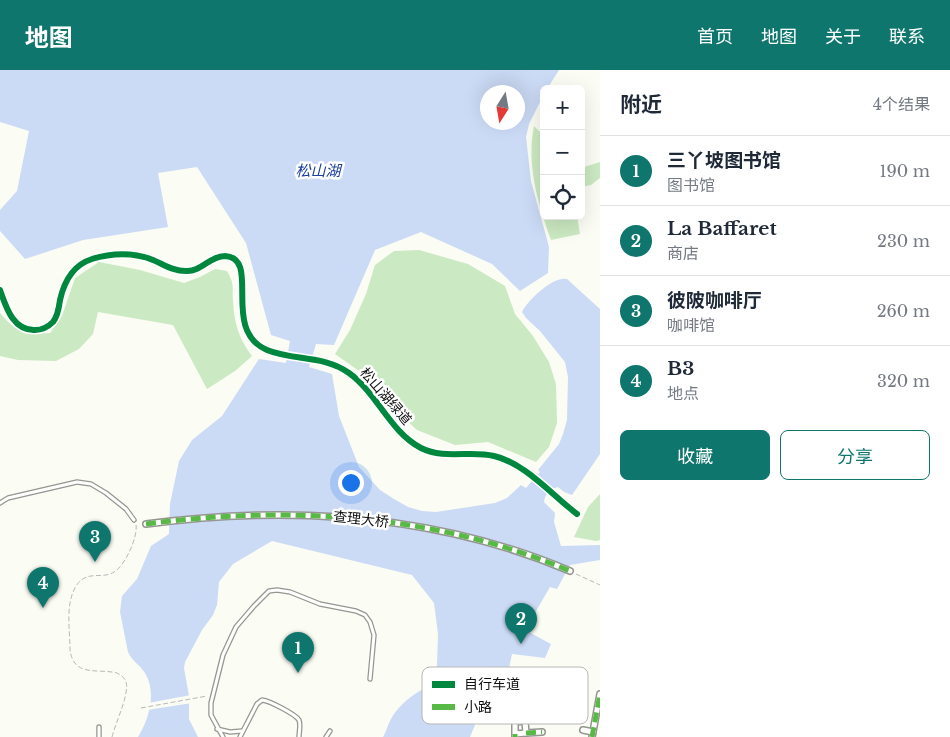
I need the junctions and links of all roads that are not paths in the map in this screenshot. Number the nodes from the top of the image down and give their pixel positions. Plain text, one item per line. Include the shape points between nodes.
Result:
1 (0, 503) edge
2 (134, 520) road end
3 (146, 524) dead end
4 (570, 571) road end
5 (370, 680) dead end
6 (600, 694) edge
7 (525, 724) edge
8 (597, 725) edge
9 (99, 727) dead end
10 (217, 729) junction
11 (583, 730) dead end
12 (242, 731) junction
13 (330, 731) dead end
14 (542, 732) dead end
15 (526, 733) junction
16 (592, 734) edge
17 (515, 735) edge
18 (99, 737) edge
19 (223, 737) edge
20 (240, 737) edge
21 (299, 737) edge
22 (326, 737) edge

1 - 2 lane via 8,498 77,482 91,484 106,493
3 - 4 street, 查理大桥 via 222,516 312,514 352,517 399,523 495,544
5 - 10 lane via 374,635 365,615 320,604 290,592 269,591 236,628 224,655 211,702 210,715
6 - 8 street
7 - 15 street
8 - 16 street
9 - 18 lane
10 - 12 lane
10 - 19 lane
11 - 16 street
12 - 20 lane
12 - 21 lane via 257,704 266,700 298,719
13 - 22 lane
14 - 15 street
15 - 17 street

